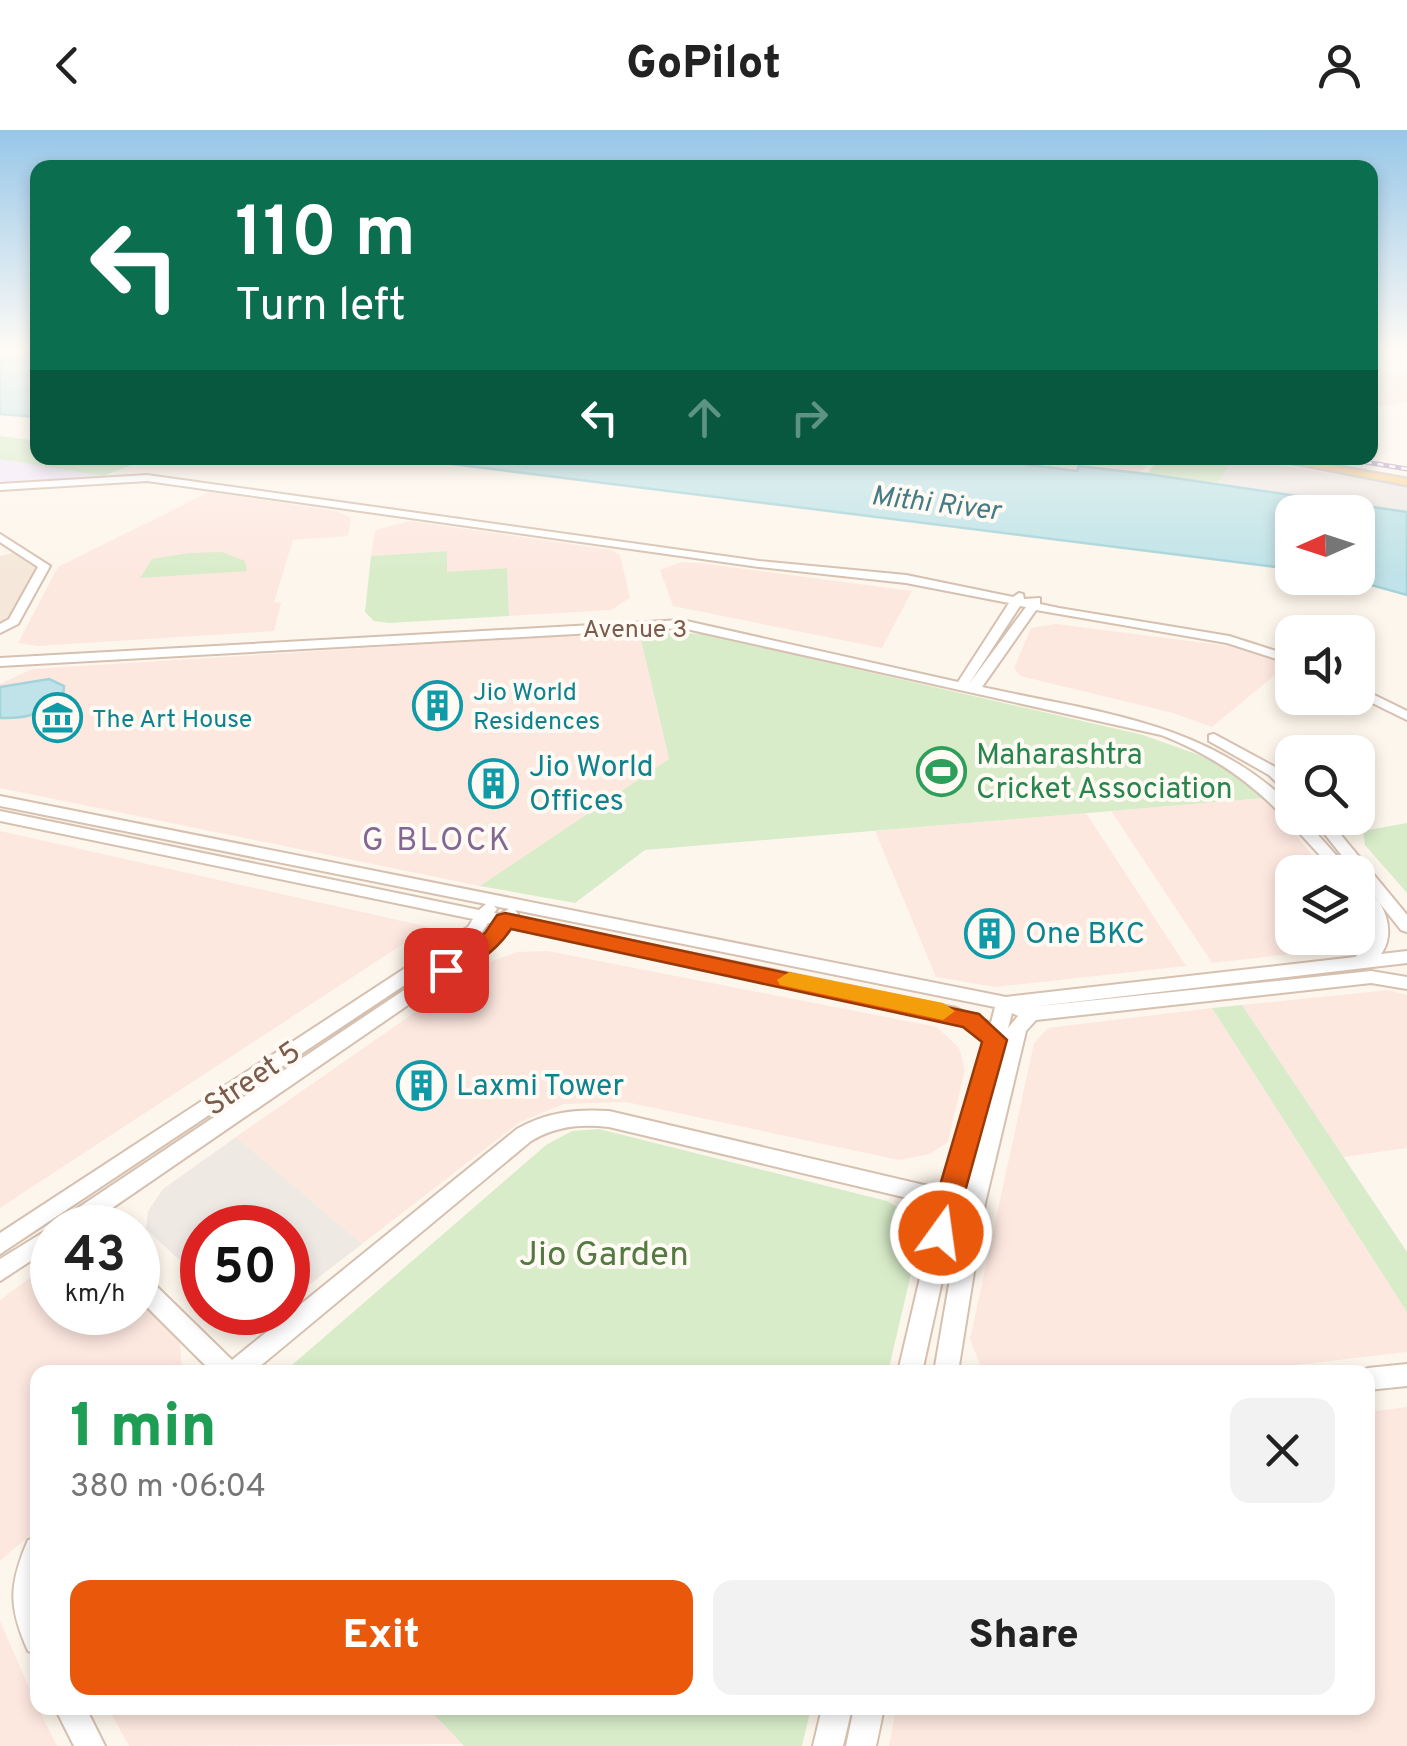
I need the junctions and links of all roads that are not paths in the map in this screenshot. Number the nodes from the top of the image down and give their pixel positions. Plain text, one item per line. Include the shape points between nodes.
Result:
1 (1317, 465) edge
2 (1332, 465) edge
3 (1392, 477) junction
4 (1407, 480) edge
5 (0, 487) edge
6 (0, 536) edge
7 (1012, 598) junction
8 (1034, 604) junction
9 (0, 628) edge
10 (1275, 652) edge
11 (4, 659) edge
12 (972, 682) junction
13 (1375, 691) edge
14 (1375, 700) edge
15 (1407, 706) edge
16 (1122, 715) junction
17 (1407, 716) edge
18 (1275, 773) edge
19 (1275, 796) edge
20 (0, 801) edge
21 (0, 816) edge
22 (1311, 835) edge
23 (1334, 835) edge
24 (1328, 855) edge
25 (489, 908) junction
26 (510, 913) junction
27 (1401, 913) edge
28 (1375, 914) edge
29 (1407, 926) edge
30 (1375, 953) edge
31 (1371, 955) edge
32 (1407, 956) edge
33 (1358, 961) junction
34 (1407, 982) edge
35 (1006, 1003) junction
36 (1030, 1014) junction
37 (995, 1040) junction
38 (948, 1198) junction
39 (91, 1205) edge
40 (93, 1205) edge
41 (30, 1234) edge
42 (0, 1245) edge
43 (30, 1251) edge
44 (0, 1272) edge
45 (160, 1305) edge
46 (221, 1365) edge
47 (245, 1365) edge
48 (912, 1365) edge
49 (947, 1365) edge
50 (1407, 1374) edge
51 (1375, 1379) edge
52 (30, 1567) edge
53 (30, 1627) edge
54 (74, 1715) edge
55 (835, 1715) edge
56 (868, 1715) edge
57 (90, 1746) edge
58 (828, 1746) edge
59 (861, 1746) edge

1 - 3 main road
2 - 3 main road
3 - 4 main road
5 - 7 street via 147,478
6 - 9 street via 44,566 14,621
7 - 8 street
7 - 12 street
8 - 10 street
8 - 12 street
11 - 12 street, Avenue 3 via 664,624
11 - 12 street, Avenue 3 via 660,615 710,620
12 - 16 street
13 - 15 street
14 - 17 street
16 - 18 street via 1210,736
16 - 19 street via 1227,758
20 - 25 street
21 - 25 street
22 - 24 street
23 - 27 street
25 - 26 street
25 - 39 street, Street 5 via 474,931
26 - 35 street
26 - 37 street via 956,1014
26 - 40 street, Street 5 via 494,938
27 - 29 street
28 - 30 street via 1383,940
31 - 33 street
32 - 33 street
33 - 35 street
34 - 36 street via 1371,977
35 - 36 street
35 - 37 street
36 - 49 street via 1017,1029 974,1203
37 - 38 street
38 - 47 street via 609,1119 549,1121
38 - 48 street
41 - 42 street, Street 5
43 - 44 street
45 - 46 street
50 - 51 street
52 - 53 street via 24,1616
54 - 57 street
55 - 58 street
56 - 59 street

